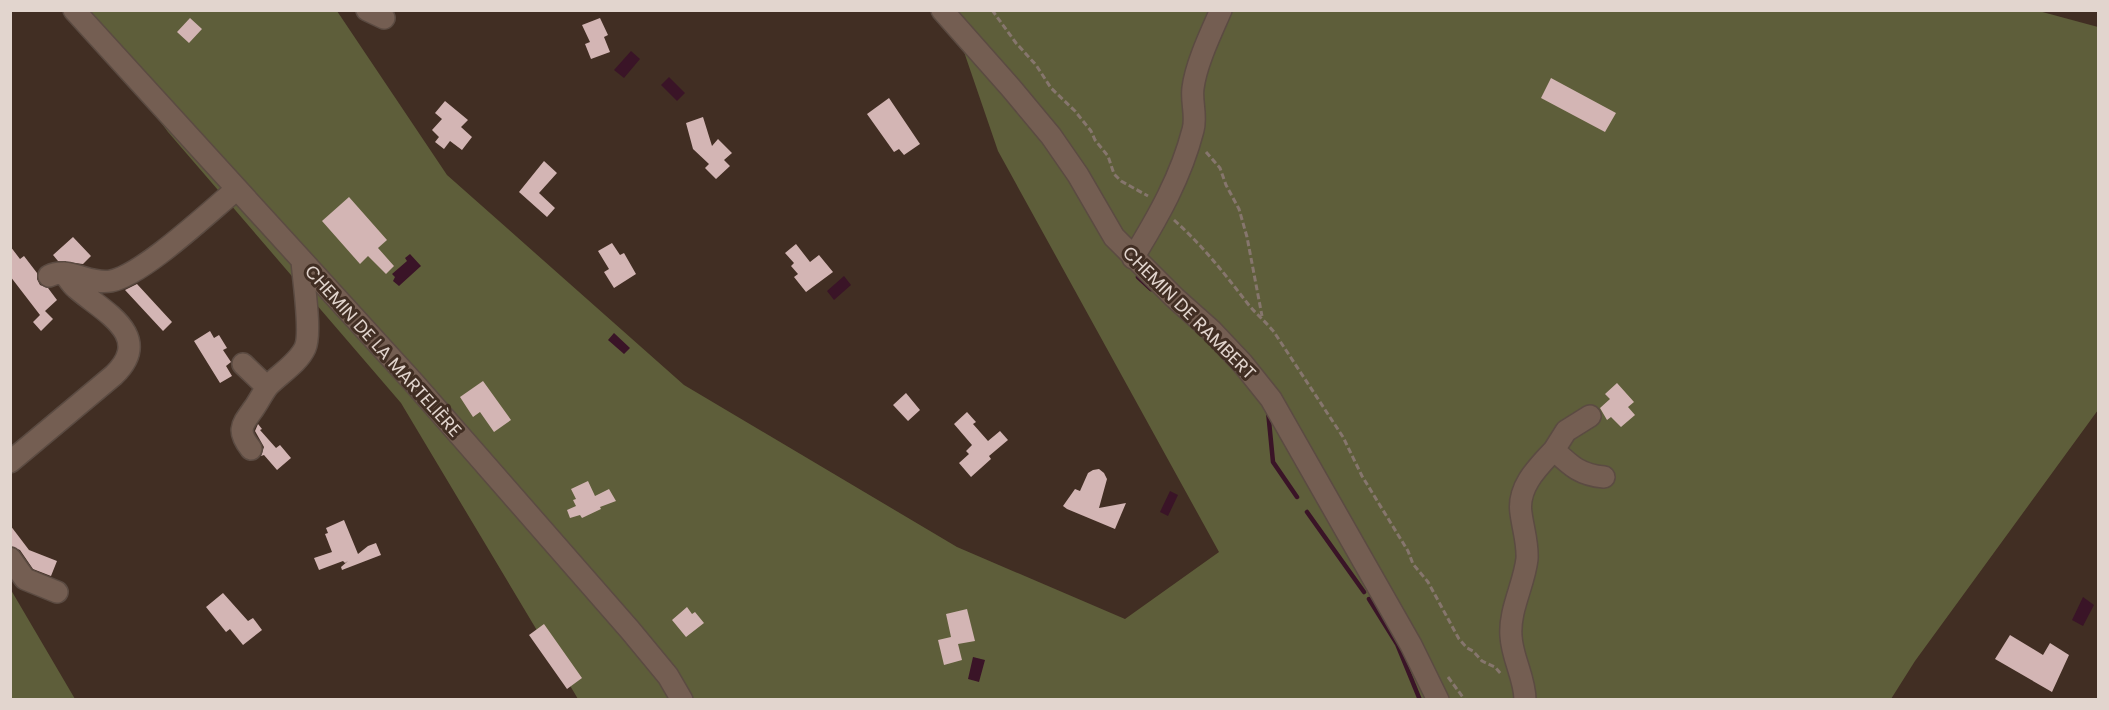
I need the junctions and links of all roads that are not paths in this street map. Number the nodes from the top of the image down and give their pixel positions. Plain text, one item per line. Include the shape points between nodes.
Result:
1 (74, 10) edge
2 (942, 10) edge
3 (1221, 10) edge
4 (237, 189) junction
5 (1133, 258) junction
6 (302, 260) junction
7 (243, 364) dead end
8 (267, 387) junction
9 (1590, 416) dead end
10 (251, 448) dead end
11 (1554, 450) junction
12 (10, 462) edge
13 (1604, 477) dead end
14 (10, 558) edge
15 (57, 592) dead end
16 (682, 699) edge
17 (1438, 699) edge
18 (1525, 699) edge

1 - 4 street, CHEMIN DE LA MARTELIÈRE
2 - 5 street, CHEMIN DE RAMBERT via 1051,136 1114,237
3 - 5 street via 1193,88 1194,125 1184,163
4 - 6 street, CHEMIN DE LA MARTELIÈRE
4 - 12 street via 148,261 122,277 102,282 56,274 114,317 128,346 125,361 114,375
5 - 17 street, CHEMIN DE RAMBERT via 1211,330 1271,399
6 - 8 street via 306,347
6 - 16 street, CHEMIN DE LA MARTELIÈRE via 630,630
7 - 8 street
8 - 10 street via 244,420 243,435
9 - 11 street via 1566,432
11 - 13 street via 1588,476
11 - 18 street via 1527,483 1521,498 1527,561 1511,636
14 - 15 street via 25,579

